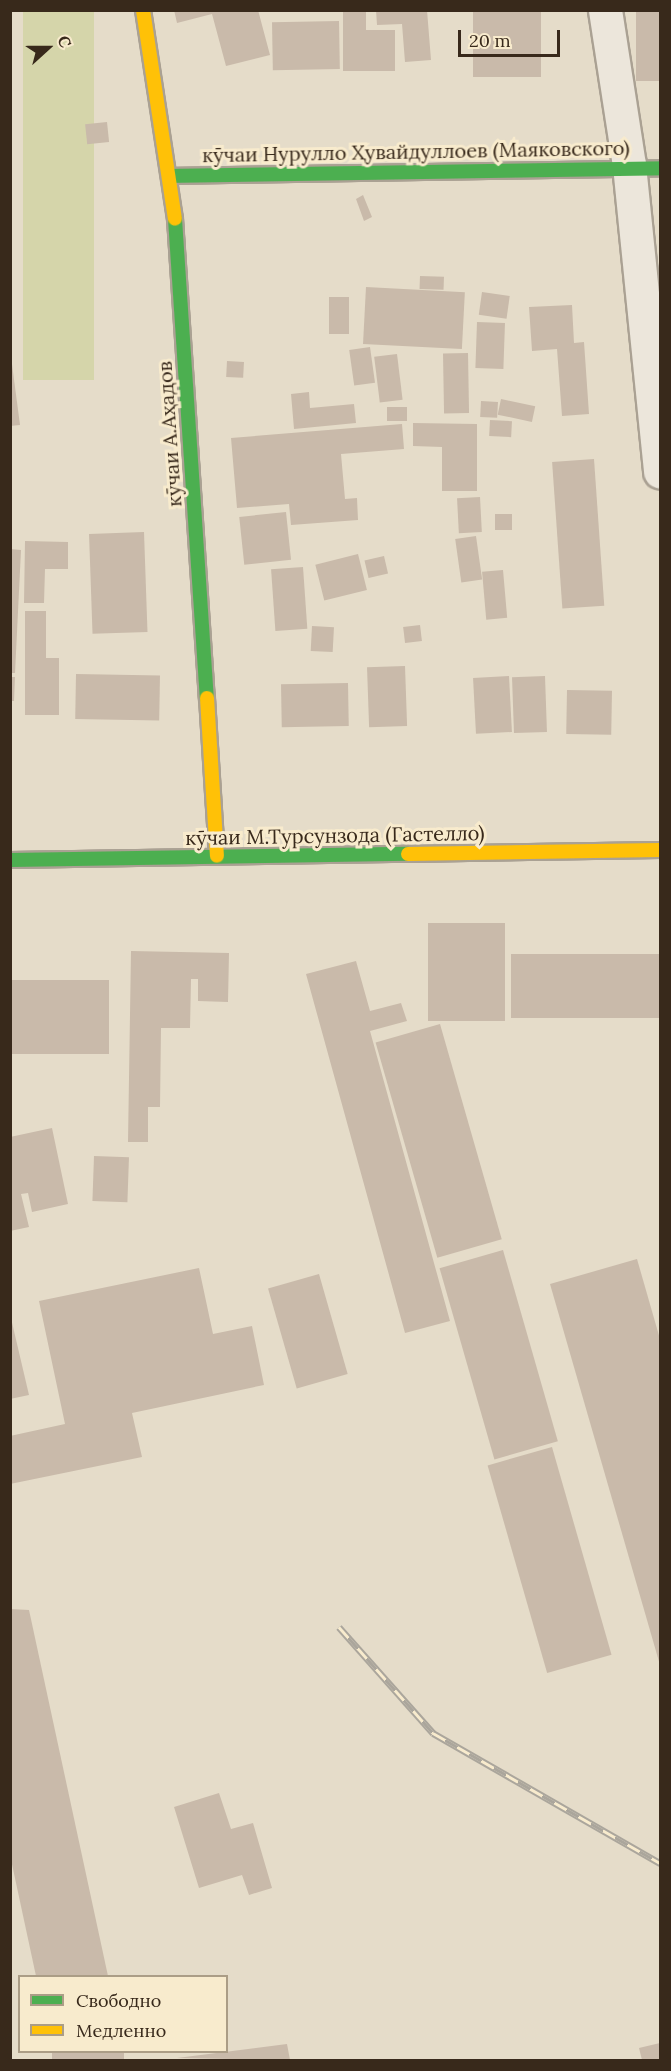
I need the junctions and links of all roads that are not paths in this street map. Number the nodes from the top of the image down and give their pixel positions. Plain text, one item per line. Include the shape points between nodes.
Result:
1 (143, 10) edge
2 (605, 10) edge
3 (645, 166) edge
4 (172, 176) junction
5 (660, 471) edge
6 (660, 850) edge
7 (217, 856) junction
8 (10, 860) edge

1 - 4 street, кӯчаи А.Аҳадов
2 - 3 street
3 - 4 street, кӯчаи Нурулло Ҳувайдуллоев (Маяковского)
3 - 5 street
4 - 7 street, кӯчаи А.Аҳадов
6 - 7 street, кӯчаи М.Турсунзода (Гастелло)
7 - 8 street, кӯчаи М.Турсунзода (Гастелло)

